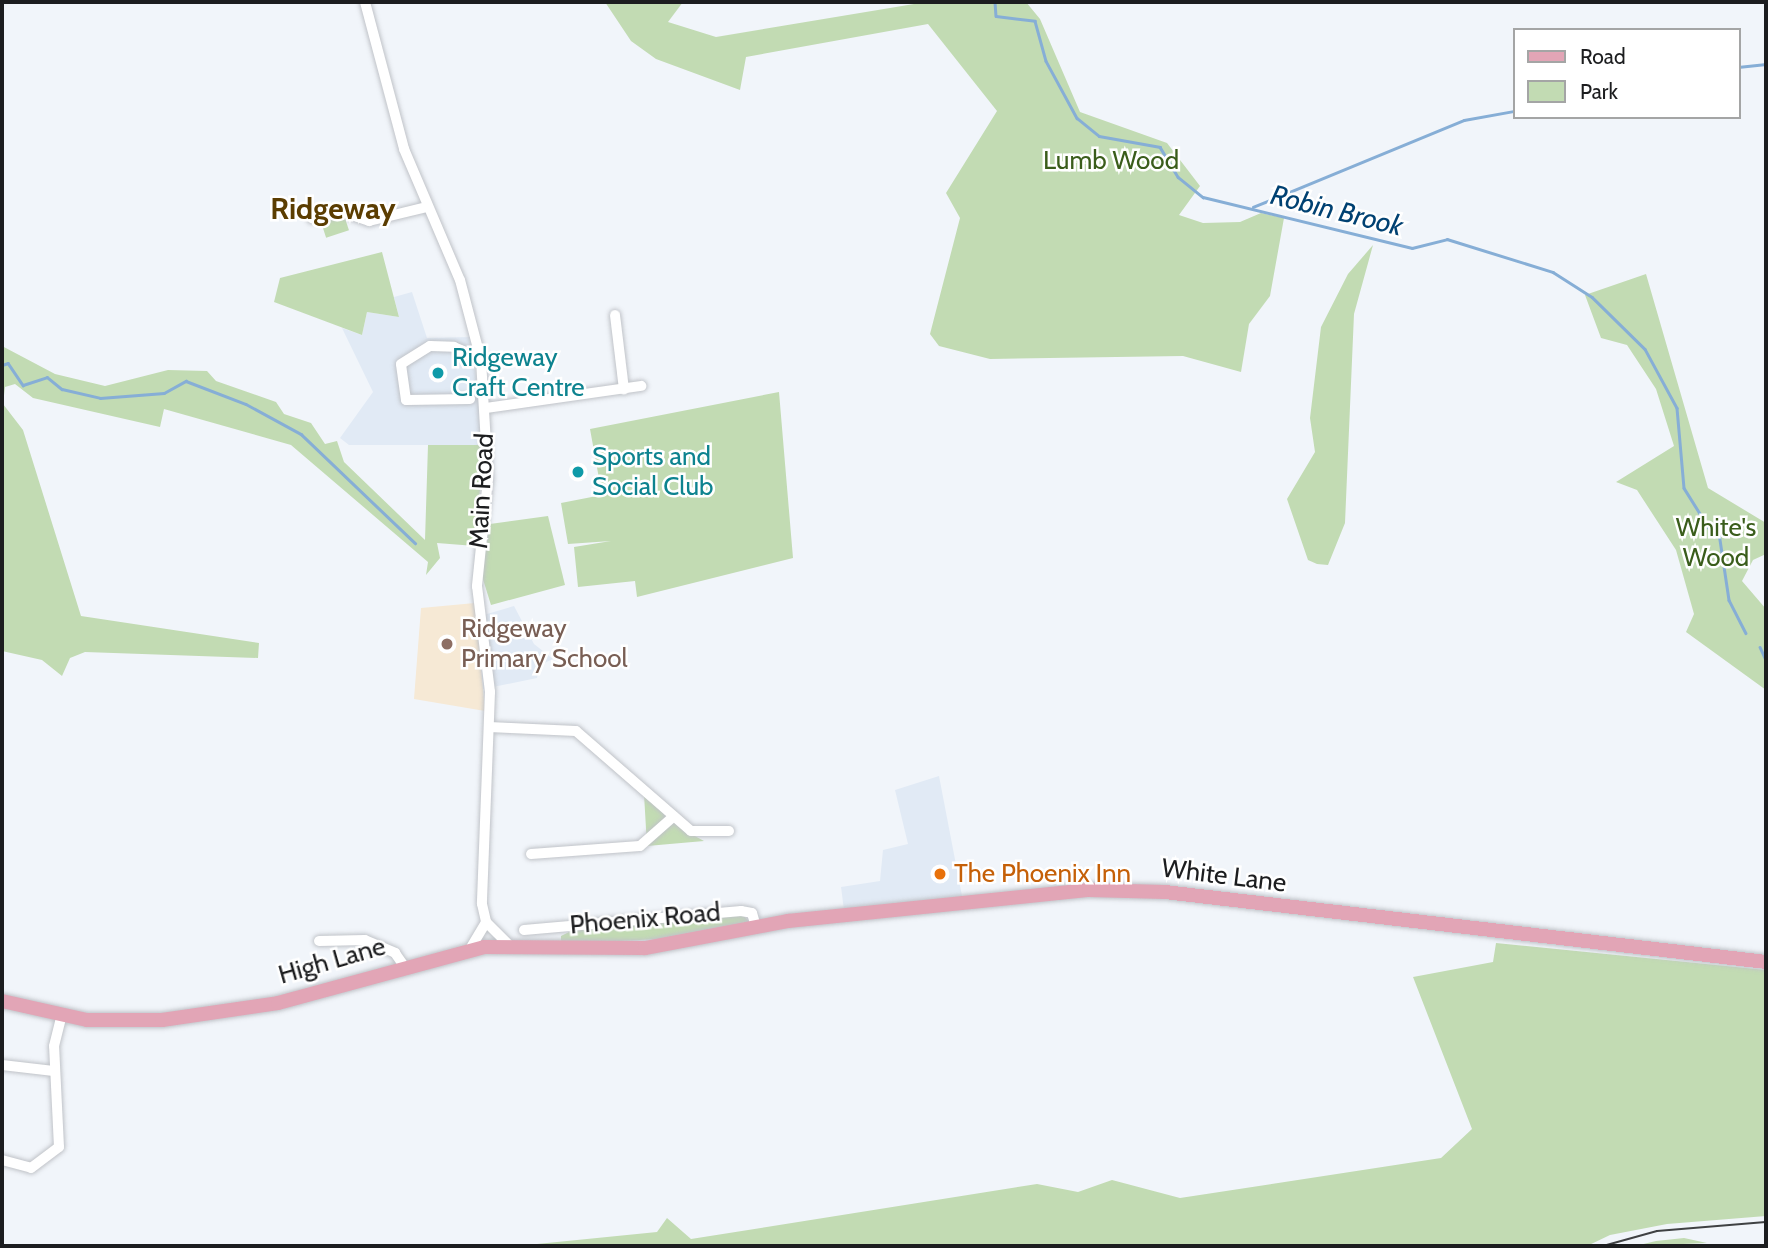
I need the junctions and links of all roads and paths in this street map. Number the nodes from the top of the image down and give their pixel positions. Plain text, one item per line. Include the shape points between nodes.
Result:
1 (365, 2) edge
2 (427, 207) junction
3 (312, 218) dead end
4 (615, 315) dead end
5 (480, 358) junction
6 (641, 386) dead end
7 (624, 389) junction
8 (470, 399) dead end
9 (486, 408) junction
10 (489, 727) junction
11 (674, 816) junction
12 (729, 831) dead end
13 (531, 854) dead end
14 (486, 922) junction
15 (756, 927) junction
16 (524, 930) dead end
17 (319, 942) dead end
18 (677, 943) joint
19 (509, 945) junction
20 (470, 949) junction
21 (1766, 962) edge
22 (404, 966) junction
23 (2, 1001) edge
24 (62, 1015) junction
25 (2, 1065) edge
26 (54, 1072) junction
27 (2, 1160) edge

1 - 2 street, Main Road via 404,149
2 - 3 street via 369,221 343,212
2 - 5 street, Main Road via 460,280
4 - 7 street
5 - 8 street via 454,347 430,346 407,355 397,399
5 - 9 street, Main Road
6 - 7 street
7 - 9 street
9 - 10 street, Main Road via 488,479 477,586
10 - 11 street via 576,731
10 - 14 street, Main Road
11 - 12 street via 699,834
11 - 13 street via 640,846
14 - 19 street
14 - 20 street
15 - 16 street, Phoenix Road via 752,913 741,911
15 - 18 main road, White Lane
15 - 21 main road, White Lane via 1015,894 1165,892
17 - 22 street via 373,942 395,953
18 - 19 main road, High Lane via 580,949
19 - 20 main road, High Lane
20 - 22 main road, High Lane
22 - 24 main road, High Lane via 235,1011 128,1021
23 - 24 main road, High Lane
24 - 26 street
25 - 26 street
26 - 27 street via 56,1153 31,1168

